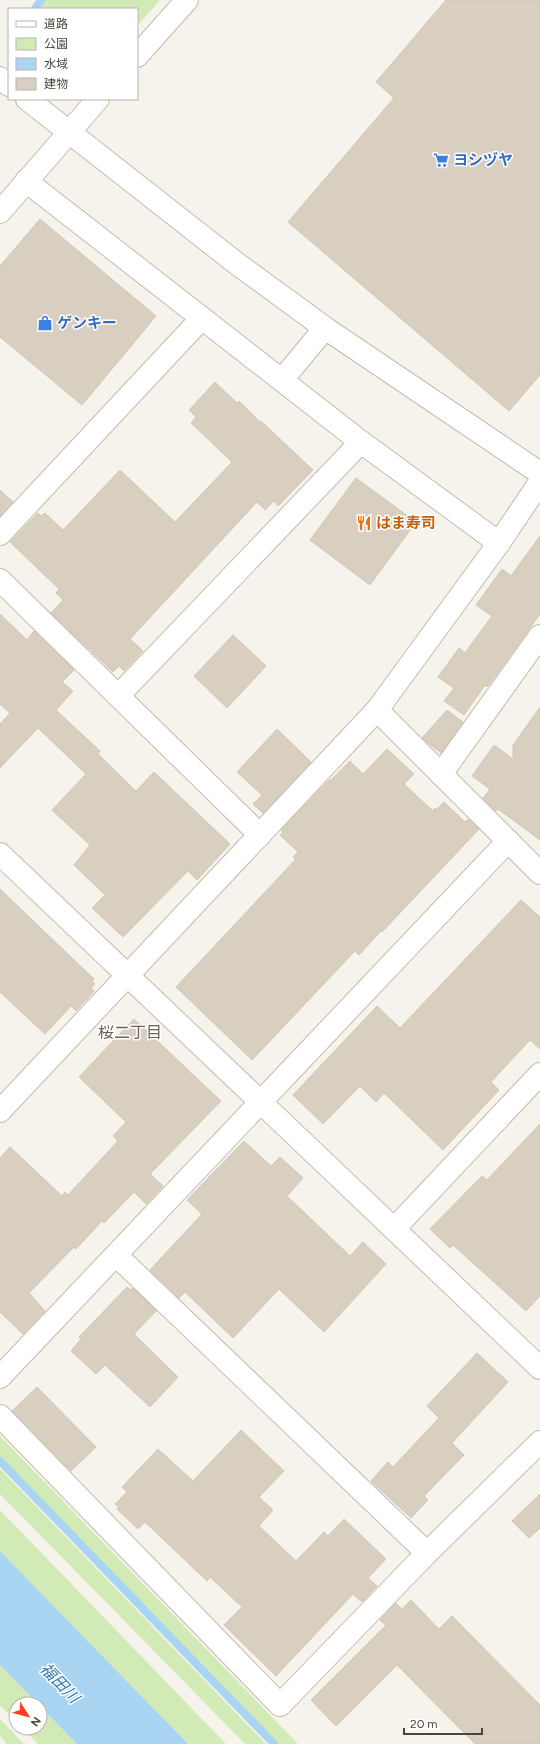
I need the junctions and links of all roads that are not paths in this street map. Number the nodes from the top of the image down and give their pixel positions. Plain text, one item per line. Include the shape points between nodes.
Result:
1 (187, 0) edge
2 (138, 55) edge
3 (0, 78) edge
4 (8, 84) edge
5 (28, 100) edge
6 (97, 100) edge
7 (69, 132) junction
8 (26, 181) junction
9 (0, 212) edge
10 (202, 318) junction
11 (325, 328) junction
12 (282, 380) junction
13 (361, 442) junction
14 (540, 473) edge
15 (540, 482) edge
16 (0, 534) edge
17 (499, 543) junction
18 (0, 580) edge
19 (540, 636) edge
20 (118, 696) junction
21 (377, 710) junction
22 (441, 774) junction
23 (260, 835) junction
24 (508, 841) junction
25 (0, 854) edge
26 (540, 873) edge
27 (128, 976) junction
28 (537, 1084) edge
29 (260, 1102) junction
30 (0, 1111) edge
31 (394, 1229) junction
32 (116, 1256) junction
33 (540, 1368) edge
34 (0, 1377) edge
35 (0, 1416) edge
36 (540, 1442) edge
37 (427, 1553) junction

1 - 2 street
3 - 4 street
5 - 7 street
6 - 7 street
7 - 8 street
7 - 11 street via 236,263
8 - 9 street
8 - 10 street
10 - 12 street
10 - 16 street
11 - 12 street
11 - 14 street
12 - 13 street
13 - 17 street
13 - 20 street
15 - 17 street
17 - 21 street
18 - 20 street
19 - 22 street
20 - 23 street
21 - 22 street
21 - 23 street
22 - 24 street
23 - 27 street
24 - 26 street
24 - 29 street
25 - 27 street
27 - 29 street
27 - 30 street
28 - 31 street
29 - 31 street
29 - 32 street
31 - 33 street
32 - 34 street
32 - 37 street
35 - 37 street via 280,1705
36 - 37 street

